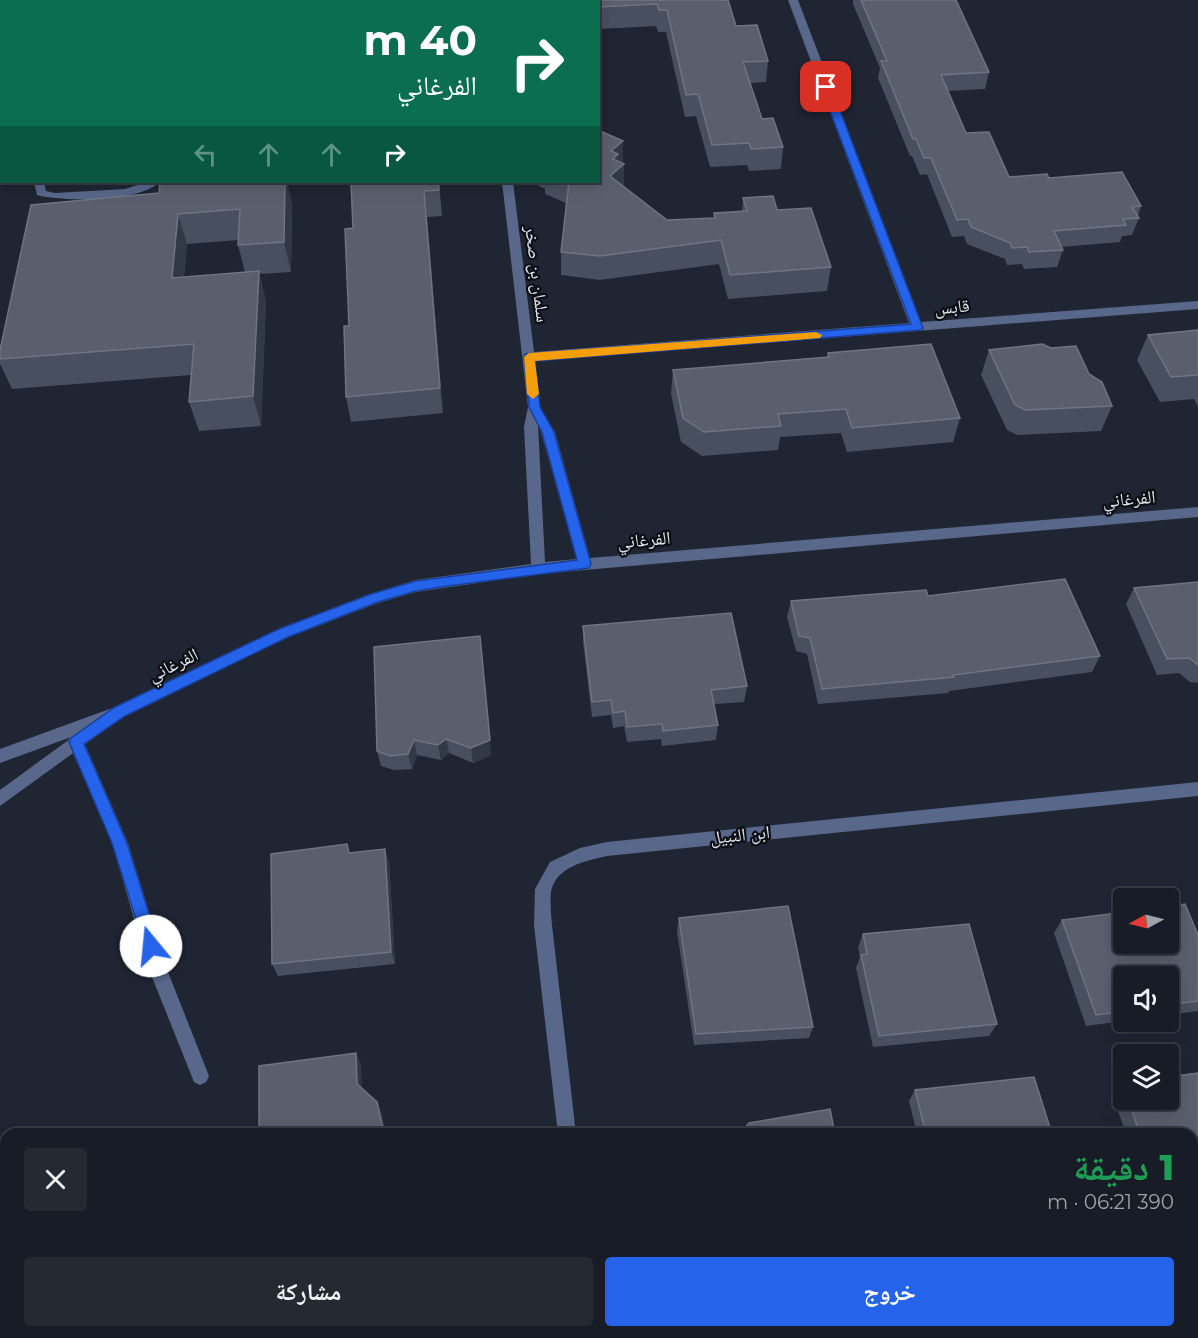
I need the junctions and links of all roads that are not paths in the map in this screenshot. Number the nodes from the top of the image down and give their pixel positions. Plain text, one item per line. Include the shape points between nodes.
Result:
1 (793, 0) edge
2 (39, 183) edge
3 (152, 183) edge
4 (507, 183) edge
5 (1198, 305) edge
6 (917, 328) junction
7 (529, 357) junction
8 (534, 407) junction
9 (1198, 512) edge
10 (585, 564) junction
11 (538, 568) junction
12 (120, 712) junction
13 (76, 742) junction
14 (0, 756) edge
15 (1198, 789) edge
16 (0, 800) edge
17 (200, 1076) dead end
18 (566, 1128) edge

1 - 6 street
2 - 3 street via 41,193 55,196 137,190
4 - 7 street, سلمان بن صخر
5 - 6 street, قابس
6 - 7 street, قابس
7 - 8 street, سلمان بن صخر
8 - 10 street, سلمان بن صخر via 548,432
8 - 11 street, سلمان بن صخر via 531,427
9 - 10 street, الفرغاني
10 - 11 street, الفرغاني
11 - 12 street, الفرغاني via 416,586 375,598 284,633
12 - 13 street, الفرغاني
12 - 14 street, الفرغاني
13 - 16 street, الفرغاني
13 - 17 street via 120,843 158,967
15 - 18 street, ابن النبيل via 607,849 580,855 556,867 543,889 543,925

